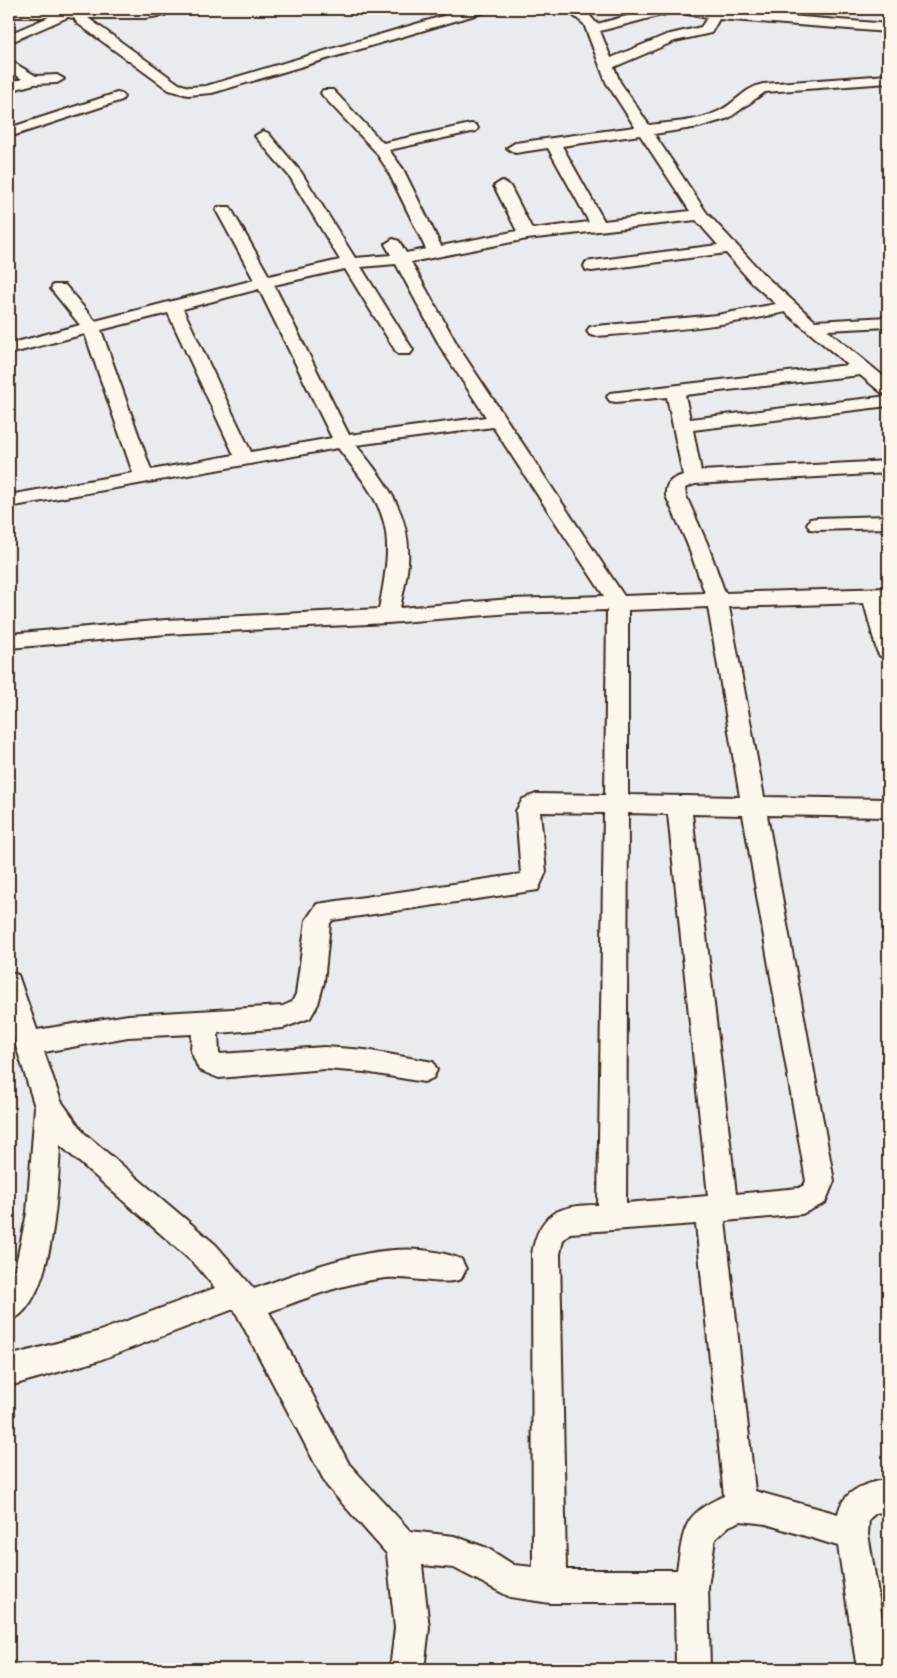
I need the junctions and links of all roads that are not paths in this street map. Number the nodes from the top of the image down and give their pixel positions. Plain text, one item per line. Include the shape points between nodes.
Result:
1 (162, 9) edge
2 (480, 9) edge
3 (572, 9) edge
4 (668, 9) edge
5 (683, 9) edge
6 (9, 13) edge
7 (82, 13) edge
8 (715, 15) junction
9 (888, 28) edge
10 (592, 29) junction
11 (9, 40) edge
12 (9, 64) edge
13 (606, 65) junction
14 (58, 79) dead end
15 (888, 79) edge
16 (33, 80) junction
17 (9, 87) edge
18 (328, 93) dead end
19 (117, 98) dead end
20 (471, 128) dead end
21 (644, 130) junction
22 (9, 133) edge
23 (263, 136) dead end
24 (553, 143) junction
25 (380, 148) junction
26 (515, 148) dead end
27 (502, 186) dead end
28 (224, 210) dead end
29 (700, 215) junction
30 (599, 226) junction
31 (527, 234) junction
32 (730, 248) junction
33 (397, 251) junction
34 (436, 252) junction
35 (350, 263) junction
36 (592, 266) dead end
37 (264, 282) junction
38 (59, 289) dead end
39 (172, 306) junction
40 (788, 306) junction
41 (888, 322) edge
42 (811, 326) junction
43 (91, 327) junction
44 (596, 331) dead end
45 (9, 349) edge
46 (404, 350) dead end
47 (864, 369) junction
48 (888, 389) edge
49 (675, 390) junction
50 (616, 397) dead end
51 (888, 401) edge
52 (498, 421) junction
53 (683, 426) junction
54 (343, 442) junction
55 (245, 459) junction
56 (888, 467) edge
57 (144, 476) junction
58 (693, 478) junction
59 (9, 501) edge
60 (888, 522) edge
61 (816, 524) dead end
62 (880, 595) edge
63 (717, 599) junction
64 (618, 602) junction
65 (388, 616) junction
66 (9, 641) edge
67 (888, 651) edge
68 (616, 803) junction
69 (679, 804) junction
70 (753, 805) junction
71 (888, 808) edge
72 (9, 983) edge
73 (206, 1022) junction
74 (28, 1043) junction
75 (424, 1070) dead end
76 (49, 1107) junction
77 (716, 1208) junction
78 (612, 1218) junction
79 (451, 1269) dead end
80 (244, 1299) junction
81 (9, 1307) edge
82 (9, 1371) edge
83 (888, 1496) edge
84 (741, 1505) junction
85 (852, 1534) junction
86 (402, 1546) junction
87 (550, 1586) junction
88 (691, 1587) junction
89 (407, 1669) edge
90 (693, 1669) edge
91 (874, 1669) edge

1 - 7 street via 145,14
2 - 7 street via 344,51 195,91 174,87 82,20
3 - 10 street via 590,23
4 - 10 street
5 - 8 street
6 - 7 street
7 - 11 street
8 - 9 street
8 - 13 street via 706,30 671,38
10 - 13 street
12 - 16 street
13 - 21 street via 613,82
14 - 16 street
15 - 21 street via 774,85 755,91 724,116 699,123
16 - 17 street
18 - 25 street
19 - 22 street
20 - 25 street
21 - 24 street
21 - 29 street
23 - 35 street via 296,175
24 - 26 street
24 - 30 street
25 - 34 street via 395,169
27 - 31 street
28 - 37 street
29 - 30 street
29 - 32 street
30 - 31 street
31 - 34 street
32 - 36 street
32 - 40 street
33 - 34 street
33 - 35 street
33 - 52 street via 450,348
35 - 37 street
35 - 46 street
37 - 39 street
37 - 54 street
38 - 43 street
39 - 43 street
39 - 55 street
40 - 42 street
40 - 44 street via 693,322
41 - 42 street
42 - 47 street
43 - 45 street
43 - 57 street
47 - 48 street
47 - 49 street
49 - 50 street
49 - 53 street
51 - 53 street
52 - 54 street
52 - 64 street
53 - 58 street
54 - 55 street
54 - 65 street via 373,479 392,512 398,536 398,563
55 - 57 street
56 - 58 street
57 - 59 street
58 - 63 street via 678,483 676,496 698,543
60 - 61 street
62 - 63 street
62 - 67 street
63 - 64 street
63 - 70 street
64 - 65 street via 511,606
64 - 68 street
65 - 66 street via 166,627
68 - 69 street
68 - 73 street via 531,805 528,811 534,872 529,883 326,911 318,920 308,997 302,1009 291,1016 271,1019
68 - 78 street
69 - 70 street
69 - 77 street
70 - 71 street
70 - 77 street via 820,1181 815,1194 802,1201
72 - 74 street
73 - 74 street via 128,1026
73 - 75 street via 204,1051 208,1062 219,1066 325,1058
74 - 76 street
76 - 80 street via 74,1142 206,1255
76 - 81 street via 34,1258 23,1288
77 - 78 street
77 - 84 street
78 - 87 street via 574,1219 559,1223 550,1233 546,1254
79 - 80 street via 401,1263 368,1268
80 - 82 street via 48,1363
80 - 86 street via 338,1475
83 - 85 street via 868,1499 854,1511
84 - 85 street via 766,1508
84 - 88 street via 718,1515 700,1531
85 - 91 street
86 - 87 street via 454,1552 510,1580
86 - 89 street via 412,1628
87 - 88 street
88 - 90 street

